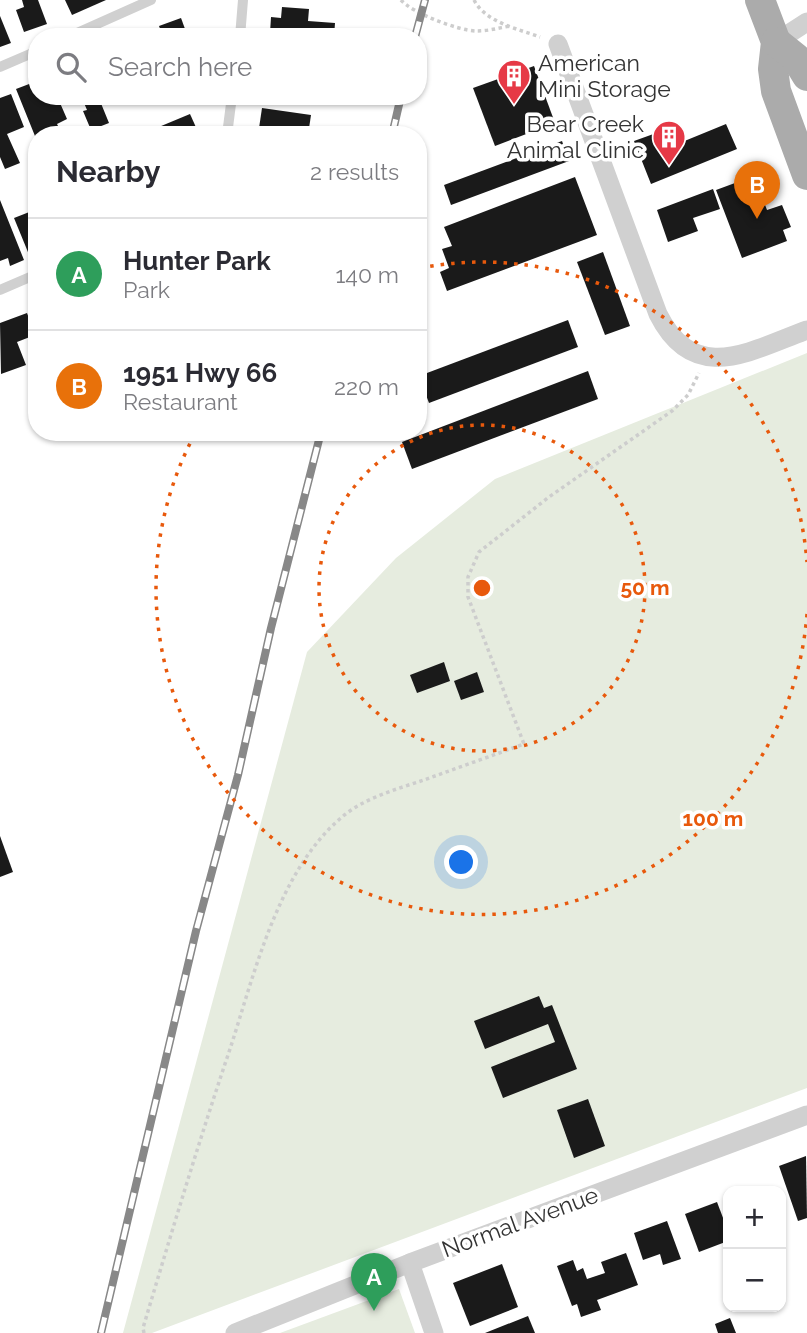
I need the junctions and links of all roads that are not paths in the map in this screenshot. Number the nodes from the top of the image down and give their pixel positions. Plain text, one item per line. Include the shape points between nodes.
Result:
1 (151, 0) edge
2 (243, 0) edge
3 (760, 0) edge
4 (807, 22) edge
5 (88, 28) edge
6 (241, 28) edge
7 (776, 42) junction
8 (558, 44) road end
9 (28, 55) edge
10 (0, 67) edge
11 (807, 76) edge
12 (231, 105) edge
13 (228, 126) edge
14 (807, 175) edge
15 (28, 278) edge
16 (0, 290) edge
17 (807, 330) edge
18 (807, 1115) edge
19 (410, 1263) junction
20 (235, 1333) edge
21 (434, 1333) edge

1 - 5 lane
2 - 6 lane
3 - 7 main road
4 - 7 street
7 - 11 main road via 796,58
7 - 14 main road via 776,92
8 - 17 street via 658,314 672,338 705,358 732,356
9 - 10 lane
12 - 13 lane
15 - 16 lane
18 - 19 street, Normal Avenue
19 - 20 street, Normal Avenue
19 - 21 street

